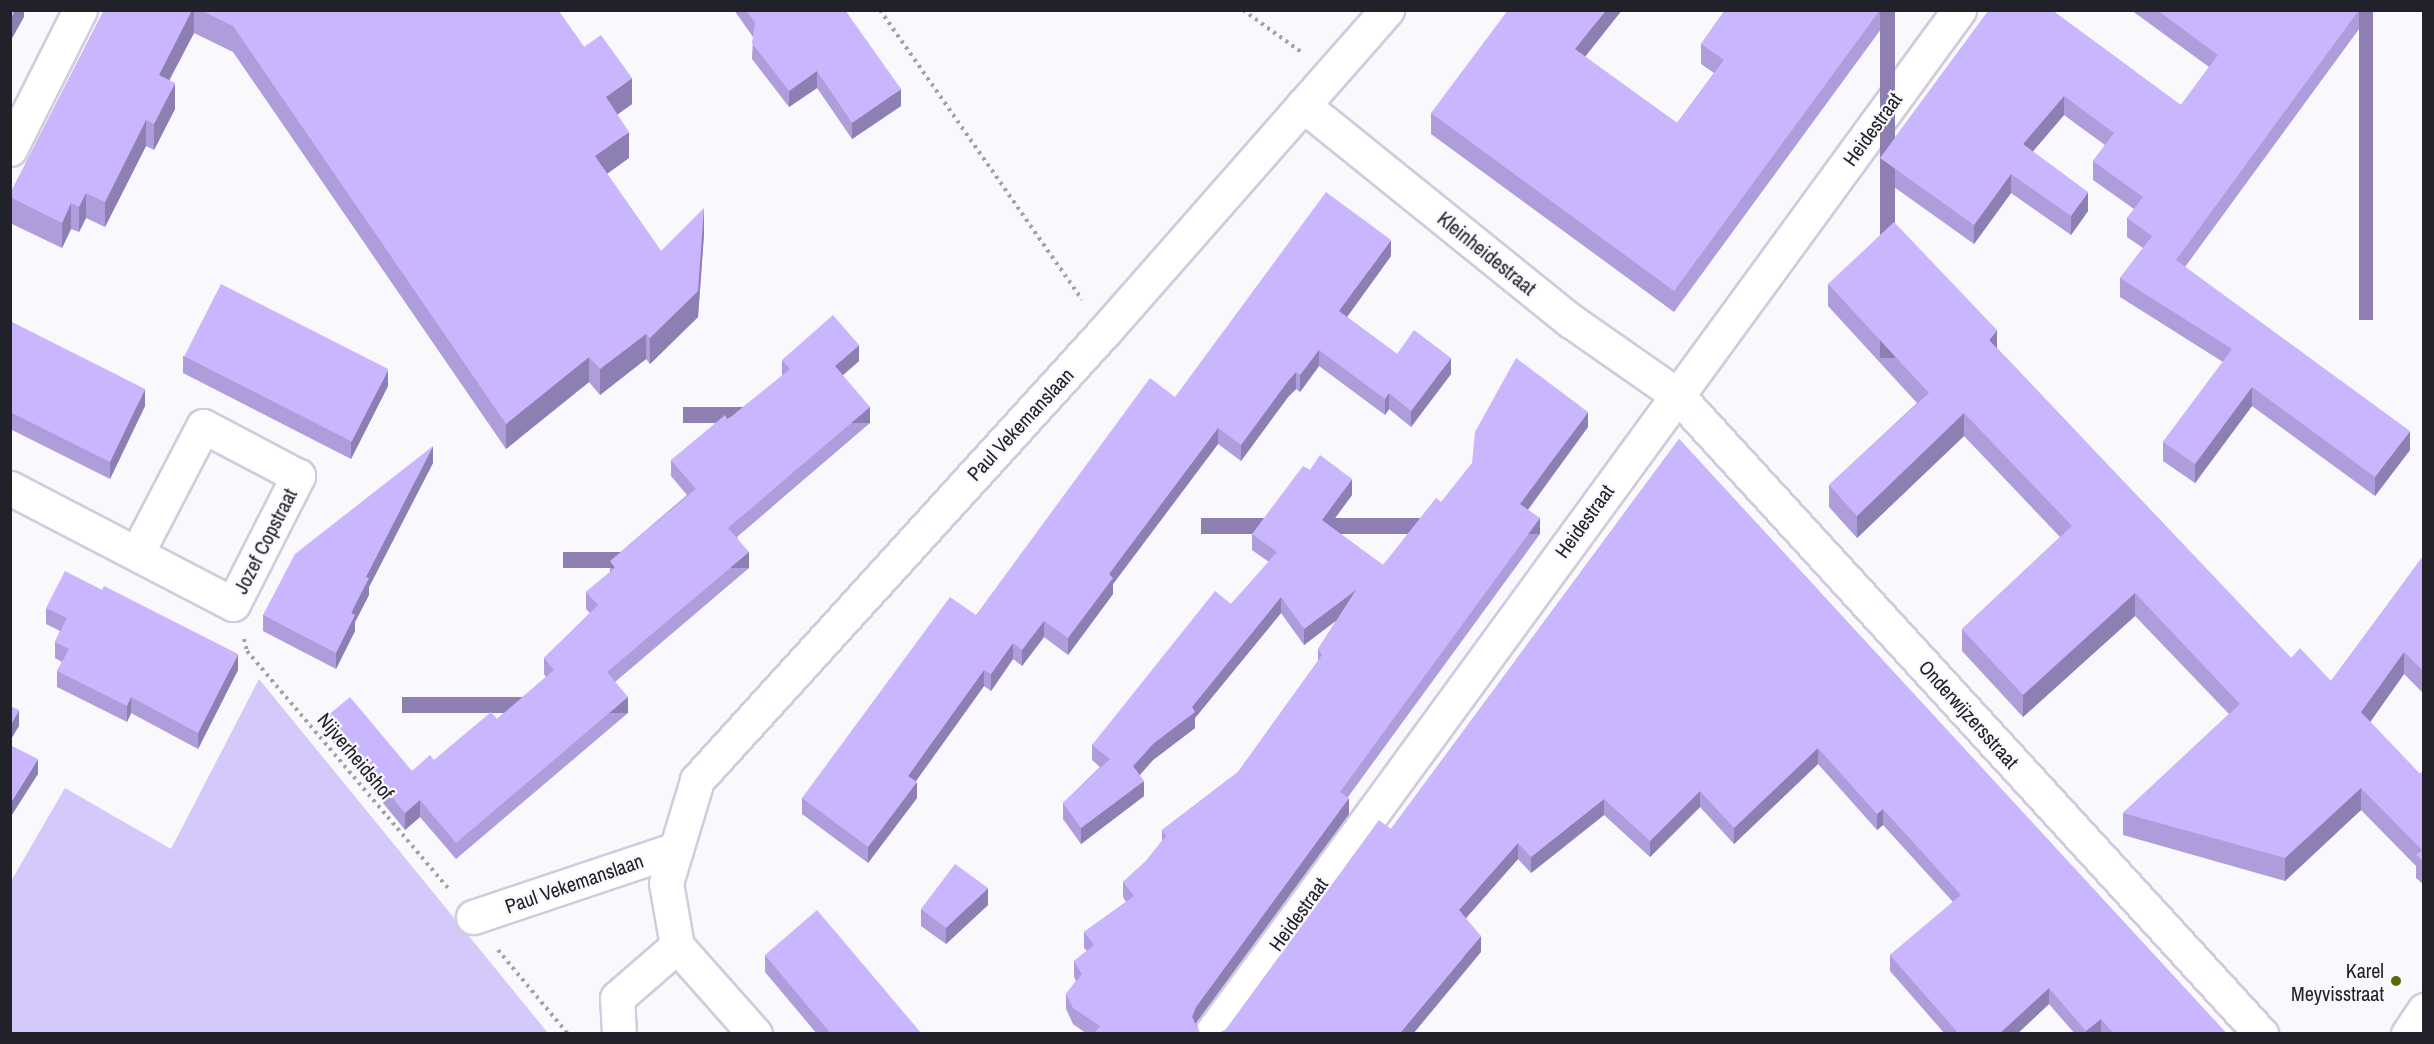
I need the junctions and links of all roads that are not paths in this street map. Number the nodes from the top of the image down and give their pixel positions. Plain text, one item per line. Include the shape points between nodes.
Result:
1 (80, 10) edge
2 (1387, 10) edge
3 (1959, 10) edge
4 (1302, 105) junction
5 (10, 149) edge
6 (1677, 395) junction
7 (10, 488) edge
8 (137, 553) junction
9 (675, 849) junction
10 (472, 917) road end
11 (677, 946) junction
12 (2424, 1010) edge
13 (619, 1034) edge
14 (755, 1034) edge
15 (1211, 1034) edge
16 (2261, 1034) edge
17 (2409, 1034) edge

1 - 5 street
2 - 4 street, Paul Vekemanslaan
3 - 6 street, Heidestraat
4 - 6 street, Kleinheidestraat via 1571,321
4 - 9 street, Paul Vekemanslaan via 1104,332 697,780
6 - 15 street, Heidestraat
6 - 16 street, Onderwijzersstraat
7 - 8 street, Jozef Copstraat
8 - 8 street, Jozef Copstraat via 233,604 298,476 203,426
9 - 10 street, Paul Vekemanslaan
9 - 11 street, Paul Vekemanslaan via 666,883
11 - 13 street via 617,998
11 - 14 street
12 - 17 street

